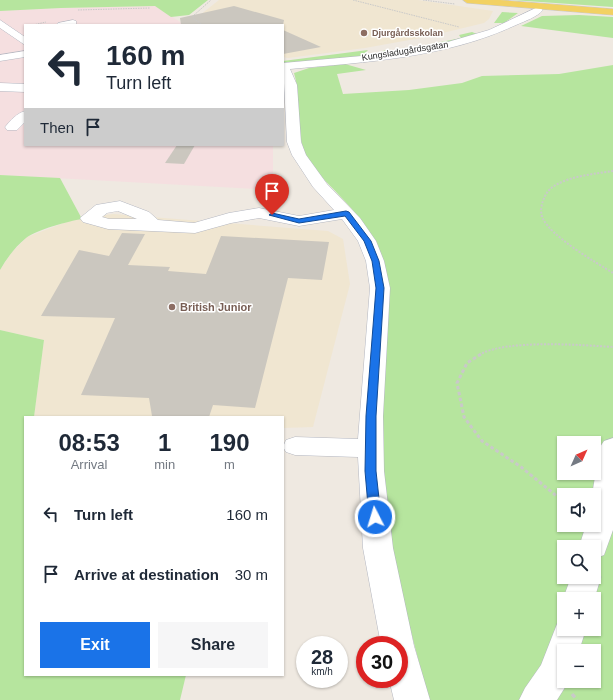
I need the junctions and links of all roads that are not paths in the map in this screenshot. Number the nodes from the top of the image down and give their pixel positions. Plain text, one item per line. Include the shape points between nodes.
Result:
1 (463, 0) edge
2 (540, 9) joint
3 (525, 10) junction
4 (613, 12) edge
5 (0, 23) edge
6 (73, 23) dead end
7 (67, 24) edge
8 (24, 32) edge
9 (14, 34) junction
10 (24, 41) edge
11 (0, 45) edge
12 (0, 51) edge
13 (24, 54) edge
14 (0, 58) edge
15 (284, 66) edge
16 (284, 68) edge
17 (0, 87) edge
18 (24, 88) edge
19 (288, 106) edge
20 (24, 116) edge
21 (12, 127) dead end
22 (346, 213) junction
23 (153, 225) dead end
24 (295, 446) dead end
25 (613, 447) edge
26 (371, 448) junction
27 (596, 540) edge
28 (396, 636) edge
29 (568, 636) edge
30 (408, 685) edge
31 (412, 700) edge
32 (537, 700) edge

1 - 3 main road
2 - 3 street, Kungsladugårdsgatan
2 - 4 main road
3 - 15 street, Kungsladugårdsgatan via 491,32 454,44 370,58
5 - 9 street
6 - 7 street
8 - 9 street
9 - 10 street
11 - 12 street via 6,49
13 - 14 street
16 - 19 street via 291,85
17 - 18 street
19 - 22 street via 294,142 299,155 321,187
20 - 21 street
22 - 23 street via 299,221 259,213 229,218 196,228
22 - 26 street via 367,241 375,261 380,288
24 - 26 street
25 - 27 street via 603,514
26 - 28 street via 378,548
29 - 32 street via 555,674
30 - 31 street

